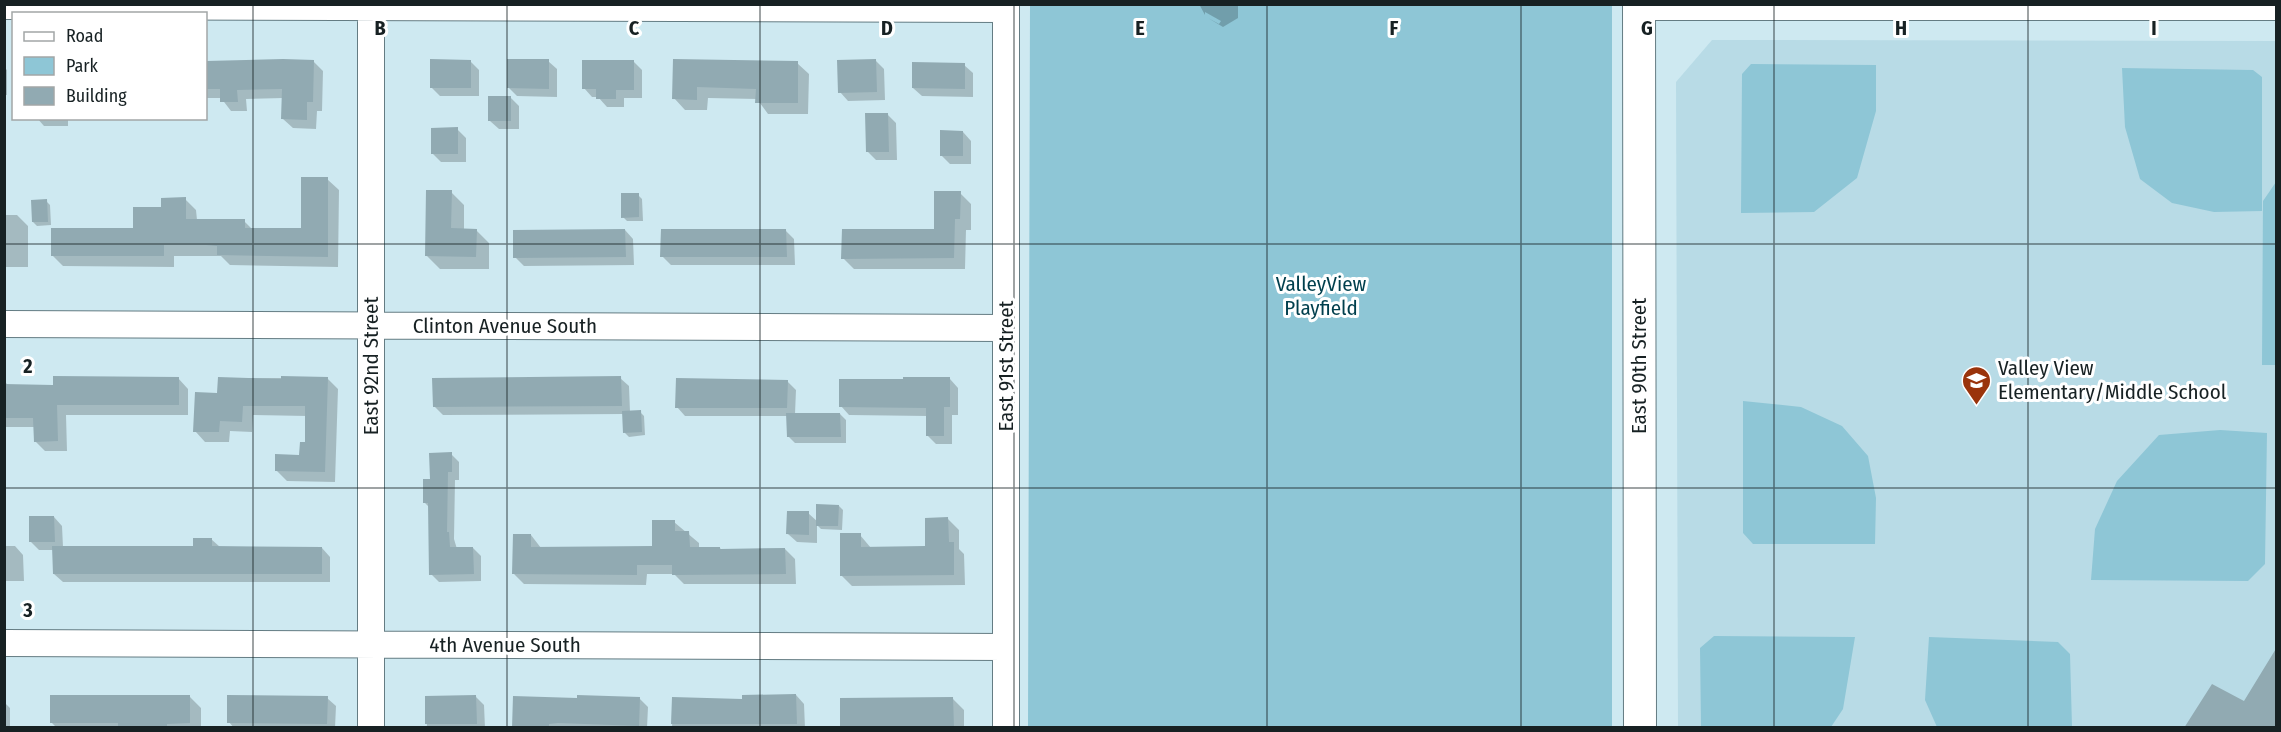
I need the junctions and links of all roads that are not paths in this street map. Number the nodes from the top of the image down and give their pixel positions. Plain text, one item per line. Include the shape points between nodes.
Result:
1 (4, 6) edge
2 (371, 6) edge
3 (1639, 6) edge
4 (2276, 6) edge
5 (1006, 7) edge
6 (4, 324) edge
7 (371, 325) junction
8 (1006, 328) junction
9 (4, 643) edge
10 (371, 644) junction
11 (1006, 647) junction
12 (371, 728) edge
13 (1006, 728) edge
14 (1640, 728) edge

1 - 2 street
2 - 5 street
2 - 7 street, East 92nd Street
3 - 4 street
3 - 14 street, East 90th Street
5 - 8 street, East 91st Street
6 - 7 street, Clinton Avenue South
7 - 8 street, Clinton Avenue South
7 - 10 street, East 92nd Street
8 - 11 street, East 91st Street
9 - 10 street, 4th Avenue South
10 - 11 street, 4th Avenue South
10 - 12 street, East 92nd Street
11 - 13 street, East 91st Street

